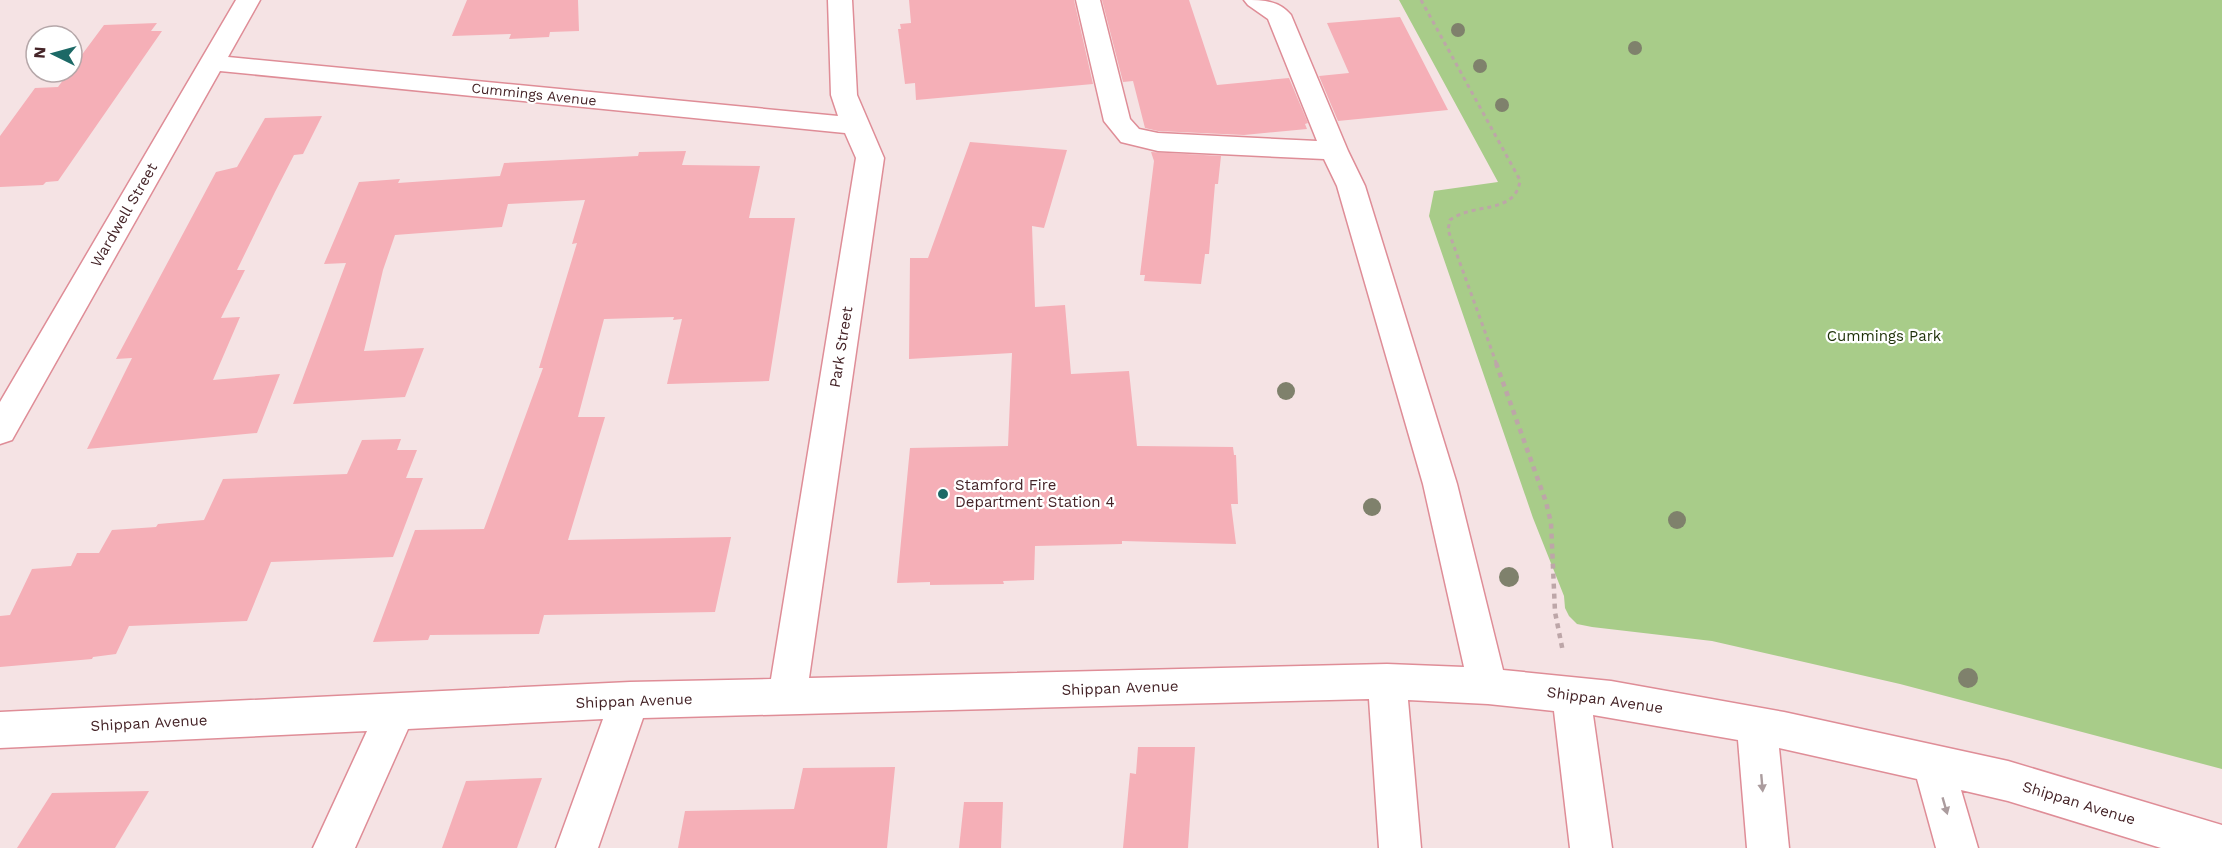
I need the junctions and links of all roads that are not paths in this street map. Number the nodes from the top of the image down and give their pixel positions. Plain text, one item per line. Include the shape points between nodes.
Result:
1 (248, 0) edge
2 (840, 0) edge
3 (1088, 0) edge
4 (1256, 0) edge
5 (212, 63) junction
6 (855, 126) junction
7 (1334, 151) junction
8 (0, 431) edge
9 (1387, 681) junction
10 (1488, 686) junction
11 (1571, 694) junction
12 (787, 697) junction
13 (630, 700) junction
14 (396, 711) junction
15 (1757, 725) junction
16 (0, 730) edge
17 (1933, 764) junction
18 (2222, 846) edge
19 (333, 848) edge
20 (577, 848) edge
21 (1400, 848) edge
22 (1591, 848) edge
23 (1768, 848) edge
24 (1956, 848) edge

1 - 5 street, Wardwell Street
2 - 6 street, Park Street via 844,95
3 - 7 street via 1117,121 1130,136 1158,142
4 - 7 street via 1279,15
5 - 6 street, Cummings Avenue
5 - 8 street, Wardwell Street
6 - 12 street, Park Street via 870,158
7 - 10 street via 1351,186 1440,484
9 - 10 street, Shippan Avenue
9 - 12 street, Shippan Avenue
9 - 21 street
10 - 11 street, Shippan Avenue
11 - 15 street, Shippan Avenue
11 - 22 street
12 - 13 street, Shippan Avenue
13 - 14 street, Shippan Avenue
13 - 20 street
14 - 16 street, Shippan Avenue
14 - 19 street
15 - 17 street, Shippan Avenue
15 -> 23 street
17 - 18 street, Shippan Avenue via 2008,781
17 -> 24 street

